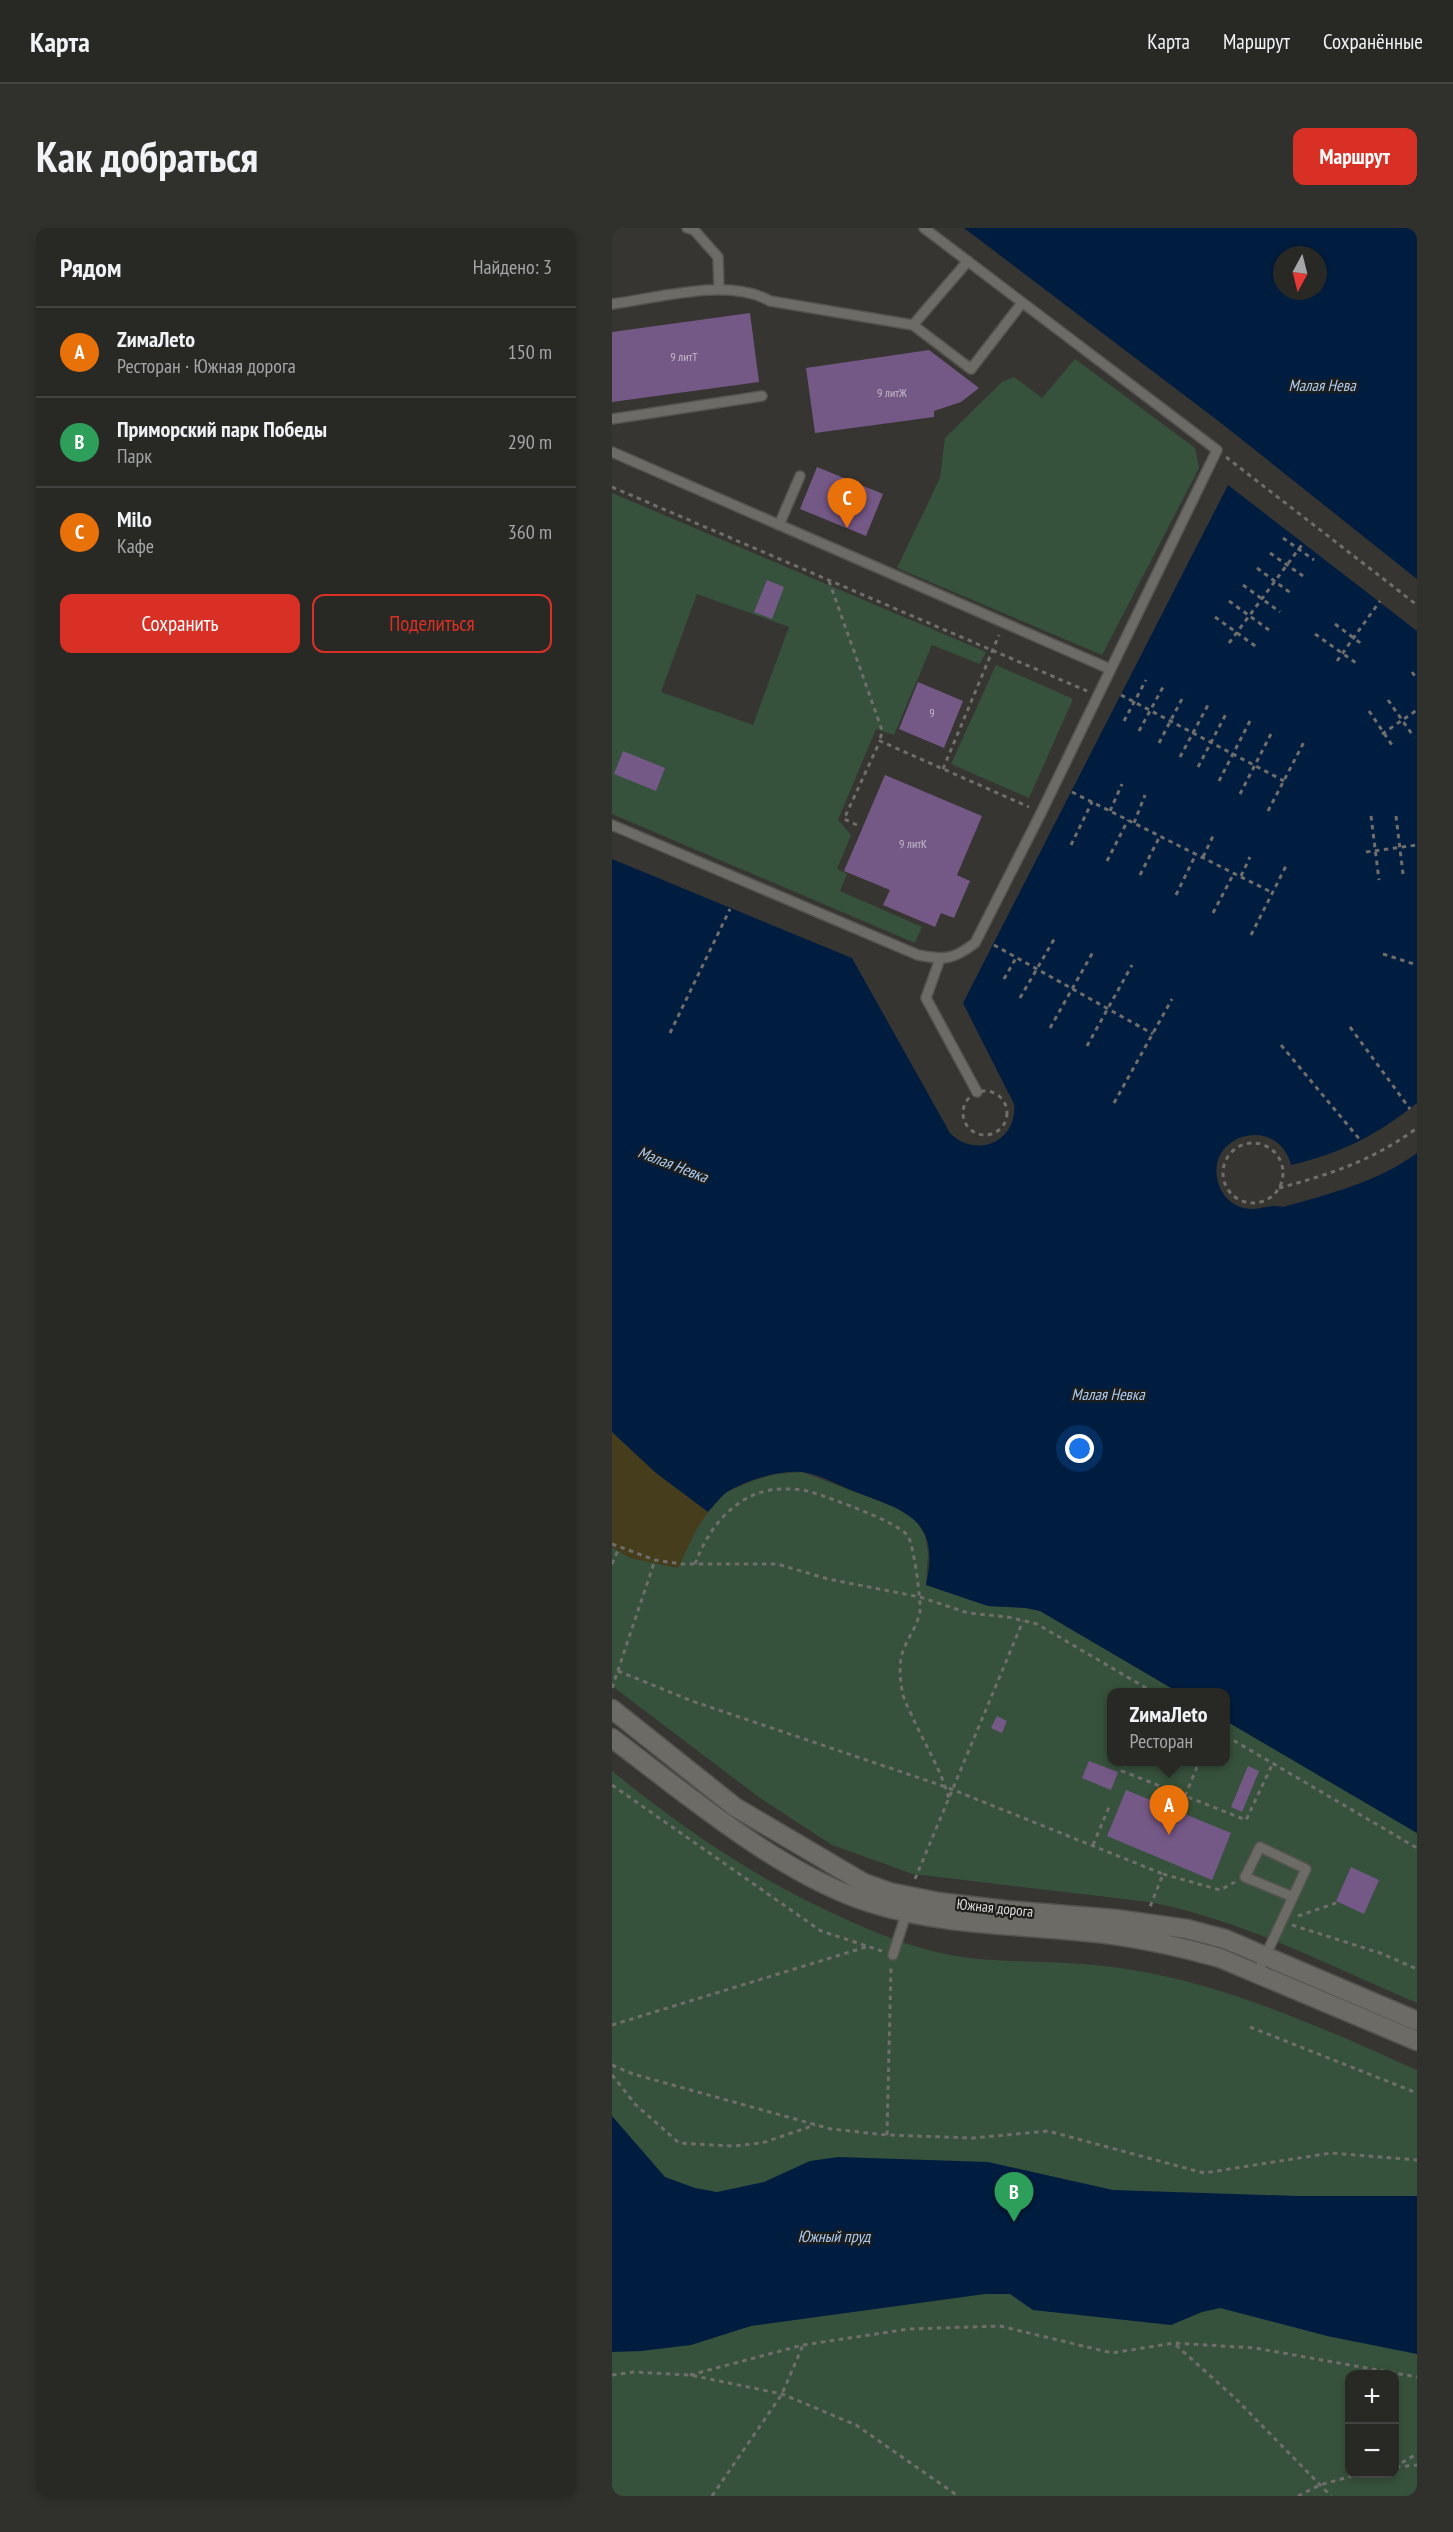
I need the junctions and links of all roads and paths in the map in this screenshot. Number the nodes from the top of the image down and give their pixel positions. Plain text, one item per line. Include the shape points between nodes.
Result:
1 (687, 228) edge
2 (924, 228) edge
3 (968, 261) junction
4 (719, 289) junction
5 (1022, 303) junction
6 (612, 304) edge
7 (913, 325) junction
8 (762, 396) dead end
9 (612, 419) edge
10 (1217, 450) junction
11 (612, 452) edge
12 (800, 476) dead end
13 (612, 487) edge
14 (779, 525) junction
15 (1283, 538) dead end
16 (1304, 542) dead end
17 (1299, 549) junction
18 (1270, 553) dead end
19 (1314, 560) dead end
20 (1287, 565) junction
21 (1257, 568) dead end
22 (1303, 576) dead end
23 (829, 581) junction
24 (1275, 581) junction
25 (1243, 585) dead end
26 (1292, 594) dead end
27 (1262, 599) junction
28 (1229, 601) dead end
29 (1380, 601) dead end
30 (1417, 605) edge
31 (1280, 612) dead end
32 (1249, 616) junction
33 (1215, 617) dead end
34 (1335, 624) dead end
35 (1269, 630) dead end
36 (1237, 633) junction
37 (1315, 634) dead end
38 (1353, 638) junction
39 (1229, 643) dead end
40 (1363, 645) dead end
41 (1258, 648) dead end
42 (992, 651) junction
43 (1342, 654) junction
44 (1337, 661) dead end
45 (1359, 665) dead end
46 (1110, 669) junction
47 (1412, 672) dead end
48 (1417, 679) edge
49 (1146, 680) dead end
50 (1163, 687) dead end
51 (1122, 694) dead end
52 (1097, 695) junction
53 (1184, 695) dead end
54 (1388, 700) dead end
55 (1134, 702) junction
56 (1208, 705) dead end
57 (1150, 710) junction
58 (1417, 710) edge
59 (1369, 711) dead end
60 (1227, 712) dead end
61 (1402, 720) junction
62 (1124, 721) dead end
63 (1170, 721) junction
64 (1250, 721) dead end
65 (1139, 730) dead end
66 (1273, 730) dead end
67 (1193, 733) junction
68 (1383, 733) junction
69 (1414, 737) dead end
70 (880, 741) junction
71 (1211, 742) junction
72 (1304, 742) dead end
73 (1159, 743) dead end
74 (1394, 748) dead end
75 (1233, 754) junction
76 (1180, 757) dead end
77 (1255, 765) junction
78 (1198, 767) dead end
79 (943, 769) junction
80 (1219, 781) dead end
81 (1284, 781) junction
82 (1122, 784) dead end
83 (1072, 792) dead end
84 (1240, 794) dead end
85 (1145, 795) dead end
86 (1092, 802) junction
87 (1110, 811) junction
88 (1268, 811) dead end
89 (1041, 813) junction
90 (1371, 816) dead end
91 (1396, 816) dead end
92 (1128, 820) junction
93 (1134, 823) junction
94 (612, 825) edge
95 (857, 825) dead end
96 (1214, 834) dead end
97 (1160, 836) junction
98 (1071, 845) dead end
99 (1417, 845) edge
100 (1400, 847) junction
101 (1375, 851) junction
102 (1366, 852) dead end
103 (1197, 854) junction
104 (1203, 857) junction
105 (1250, 857) dead end
106 (1107, 861) dead end
107 (1286, 866) dead end
108 (1234, 873) junction
109 (1403, 874) dead end
110 (1140, 876) dead end
111 (1241, 876) junction
112 (1379, 880) dead end
113 (1273, 893) junction
114 (1176, 895) dead end
115 (730, 909) dead end
116 (1213, 913) dead end
117 (1251, 935) dead end
118 (1056, 936) dead end
119 (994, 945) dead end
120 (1093, 952) dead end
121 (1383, 954) dead end
122 (1016, 958) junction
123 (940, 959) junction
124 (1417, 965) edge
125 (1132, 966) dead end
126 (1037, 969) junction
127 (1004, 978) dead end
128 (1072, 989) junction
129 (1020, 998) dead end
130 (1172, 999) dead end
131 (1108, 1009) junction
132 (1350, 1027) dead end
133 (1050, 1028) dead end
134 (670, 1033) dead end
135 (1153, 1034) junction
136 (1281, 1045) dead end
137 (1087, 1046) dead end
138 (977, 1092) junction
139 (1114, 1103) dead end
140 (1410, 1109) dead end
141 (1417, 1128) edge
142 (1361, 1141) dead end
143 (1279, 1188) junction
144 (612, 1544) edge
145 (619, 1548) junction
146 (655, 1560) junction
147 (612, 1564) edge
148 (695, 1564) junction
149 (920, 1597) junction
150 (1024, 1620) junction
151 (618, 1671) junction
152 (612, 1688) edge
153 (1146, 1688) edge
154 (612, 1709) edge
155 (634, 1727) junction
156 (1230, 1738) edge
157 (614, 1744) edge
158 (1273, 1763) junction
159 (1124, 1766) edge
160 (1197, 1766) edge
161 (612, 1785) edge
162 (946, 1787) junction
163 (952, 1789) junction
164 (1185, 1796) junction
165 (948, 1798) junction
166 (1109, 1807) dead end
167 (1093, 1845) junction
168 (1417, 1848) edge
169 (1162, 1874) junction
170 (1245, 1877) junction
171 (911, 1896) junction
172 (1293, 1897) junction
173 (1336, 1903) dead end
174 (1150, 1906) dead end
175 (1282, 1921) junction
176 (1156, 1934) junction
177 (868, 1947) junction
178 (893, 1955) junction
179 (1266, 1956) junction
180 (1417, 1969) edge
181 (1257, 1974) junction
182 (1417, 2021) edge
183 (612, 2025) edge
184 (1250, 2027) dead end
185 (1417, 2041) edge
186 (612, 2065) edge
187 (612, 2075) edge
188 (1417, 2093) edge
189 (815, 2125) junction
190 (887, 2135) junction
191 (1417, 2160) edge
192 (1174, 2343) junction
193 (803, 2345) junction
194 (612, 2375) edge
195 (690, 2375) junction
196 (1417, 2377) edge
197 (782, 2394) junction
198 (1417, 2454) edge
199 (1417, 2465) edge
200 (1345, 2478) edge
201 (1320, 2485) junction
202 (712, 2496) edge
203 (958, 2496) edge
204 (1298, 2496) edge
205 (1331, 2496) edge

1 - 4 lane via 694,230 718,257
2 - 3 lane
3 - 5 lane
3 - 7 lane
4 - 6 lane
4 - 7 lane
5 - 7 lane via 971,369
5 - 10 lane
8 - 9 lane
10 - 30 path
10 - 46 lane
11 - 14 lane
12 - 14 lane
13 - 23 path
14 - 46 lane
15 - 17 path
16 - 17 path
17 - 19 path
17 - 20 path
18 - 20 path
20 - 22 path
20 - 24 path
21 - 24 path
23 - 42 path
23 - 70 path via 882,730
24 - 26 path
24 - 27 path
25 - 27 path
27 - 31 path
27 - 32 path
28 - 32 path
29 - 38 path
32 - 35 path
32 - 36 path
33 - 36 path
34 - 38 path
36 - 39 path
36 - 41 path
37 - 43 path
38 - 40 path
38 - 43 path
42 - 52 path
42 - 79 path
43 - 44 path
43 - 45 path
46 - 52 lane
47 - 48 path
49 - 55 path
50 - 57 path
51 - 55 path
52 - 89 lane
53 - 63 path
54 - 61 path
55 - 57 path
55 - 62 path
56 - 67 path
57 - 63 path
57 - 65 path
58 - 61 path
59 - 68 path
60 - 71 path
61 - 68 path
61 - 69 path
63 - 67 path
63 - 73 path
64 - 75 path
66 - 77 path
67 - 71 path
67 - 76 path
68 - 74 path
70 - 79 path
70 - 95 path via 844,819
71 - 75 path
71 - 78 path
72 - 81 path
75 - 77 path
75 - 80 path
77 - 81 path
77 - 84 path
79 - 89 path
81 - 88 path
82 - 87 path
83 - 86 path
85 - 93 path
86 - 87 path
86 - 98 path
87 - 92 path
89 - 123 lane via 975,943 958,956
90 - 101 path
91 - 100 path
92 - 93 path
92 - 106 path
93 - 97 path
94 - 123 lane via 918,955
96 - 104 path
97 - 103 path
97 - 110 path
99 - 100 path
100 - 101 path
100 - 109 path
101 - 102 path
101 - 112 path
103 - 104 path
103 - 114 path
104 - 108 path
105 - 111 path
107 - 113 path
108 - 111 path
108 - 116 path
111 - 113 path
113 - 117 path
115 - 134 path
118 - 126 path
119 - 122 path
120 - 128 path
121 - 124 path
122 - 126 path
122 - 127 path
123 - 138 lane via 926,998
125 - 131 path
126 - 128 path
126 - 129 path
128 - 131 path
128 - 133 path
130 - 135 path
131 - 135 path
131 - 137 path
132 - 140 path
135 - 139 path
136 - 142 path
138 - 138 path via 963,1107 965,1122 976,1133 992,1134 1004,1125 1006,1105 992,1091
141 - 143 path via 1375,1156 1346,1169
143 - 143 path via 1259,1202 1239,1199 1224,1181 1227,1157 1246,1143 1270,1148 1283,1169
144 - 145 path
145 - 146 path
145 - 147 path
146 - 148 path
146 - 151 path
148 - 149 path via 777,1564 828,1579
148 - 149 path via 703,1541 717,1521 735,1506 766,1492 794,1489 812,1492 897,1526 908,1537
149 - 150 path via 968,1613
149 - 162 path via 920,1614 903,1653 900,1674 903,1695
150 - 153 path
150 - 163 path
151 - 152 path
151 - 162 path via 692,1701
154 - 155 street, Южная дорога
155 - 157 lane
155 - 171 street, Южная дорога via 735,1807 864,1883
156 - 158 path
157 - 171 street, Южная дорога via 782,1860 828,1885 870,1903
158 - 164 path via 1246,1820
158 - 168 path
159 - 164 path via 1122,1771
160 - 164 path
161 - 177 path via 821,1931
162 - 163 path
162 - 165 path
163 - 165 path
163 - 167 path
165 - 171 path
166 - 167 path
167 - 169 path
169 - 170 path via 1220,1890
169 - 174 path
170 - 172 lane
170 - 172 lane via 1260,1847 1306,1869
171 - 176 street, Южная дорога via 1006,1910 1116,1919
171 - 178 lane
172 - 175 lane
173 - 175 path
175 - 179 lane
175 - 180 path
176 - 179 street, Южная дорога via 1225,1938
176 - 181 street, Южная дорога
177 - 178 path
177 - 183 path
178 - 190 path
179 - 181 lane
179 - 182 street, Южная дорога
181 - 185 street, Южная дорога
184 - 188 path
186 - 189 path
187 - 189 path via 635,2104 679,2143 762,2143
189 - 190 path
190 - 191 path via 973,2138 1048,2131 1204,2173 1331,2153
192 - 193 path via 1112,2353 1000,2326 909,2329
192 - 196 path via 1255,2348
192 - 201 path via 1236,2399
193 - 195 path
193 - 197 path
194 - 195 path
195 - 197 path
197 - 202 path
197 - 203 path via 856,2425
198 - 199 path via 1395,2467
200 - 201 path
201 - 204 path
201 - 205 path

